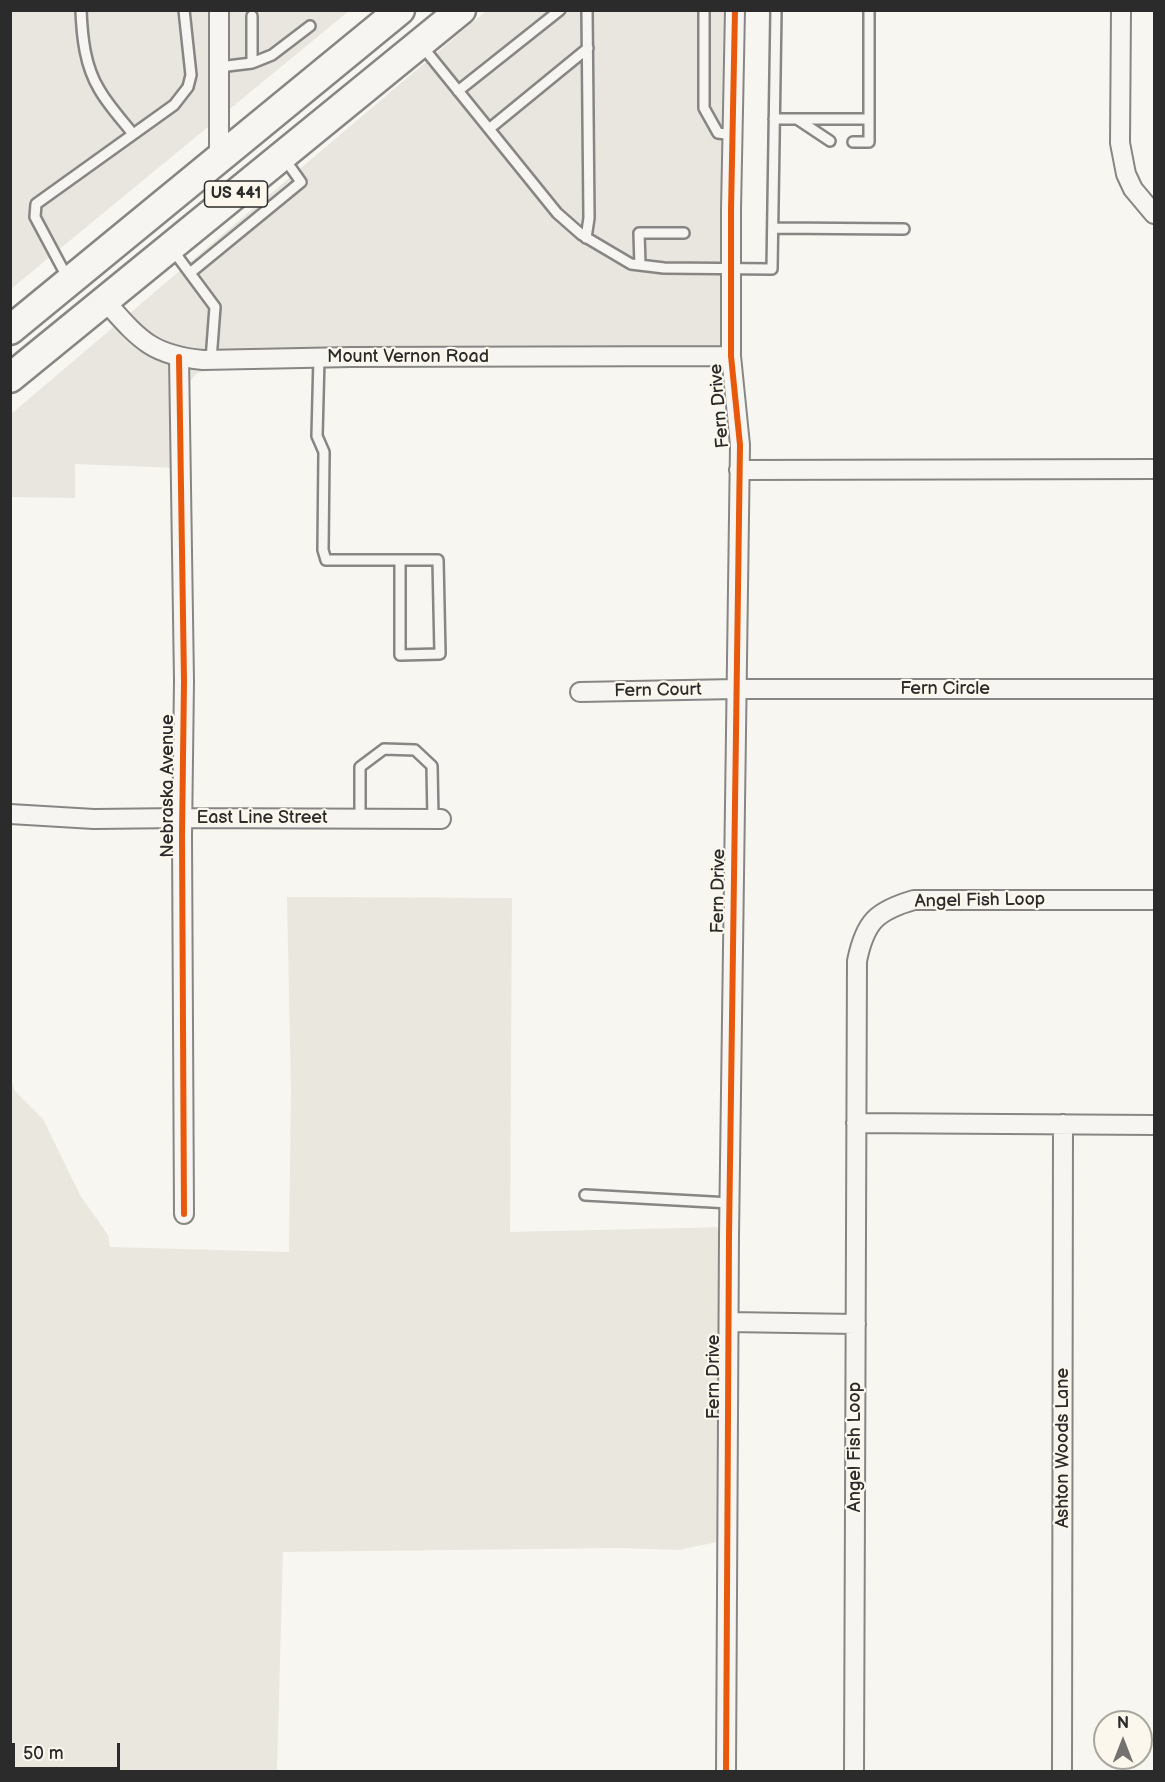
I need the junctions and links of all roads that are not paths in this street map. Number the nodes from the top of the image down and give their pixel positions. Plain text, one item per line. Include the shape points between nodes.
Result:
1 (81, 10) edge
2 (184, 10) edge
3 (219, 10) edge
4 (400, 10) edge
5 (412, 10) edge
6 (461, 10) edge
7 (560, 10) edge
8 (587, 10) edge
9 (704, 10) edge
10 (735, 10) edge
11 (776, 10) edge
12 (869, 10) edge
13 (1121, 10) edge
14 (252, 16) dead end
15 (310, 26) dead end
16 (420, 44) junction
17 (588, 48) junction
18 (252, 63) junction
19 (219, 67) junction
20 (458, 91) junction
21 (774, 119) junction
22 (797, 119) junction
23 (869, 119) junction
24 (489, 129) junction
25 (133, 134) junction
26 (733, 135) junction
27 (830, 141) dead end
28 (853, 142) dead end
29 (282, 156) junction
30 (219, 160) junction
31 (1155, 214) edge
32 (773, 228) junction
33 (904, 229) dead end
34 (684, 233) dead end
35 (586, 238) junction
36 (171, 247) junction
37 (640, 265) junction
38 (731, 269) junction
39 (190, 273) junction
40 (70, 282) junction
41 (109, 298) junction
42 (10, 330) edge
43 (731, 356) junction
44 (179, 357) junction
45 (320, 358) junction
46 (211, 360) junction
47 (10, 378) edge
48 (1155, 469) edge
49 (739, 470) junction
50 (400, 560) junction
51 (736, 689) junction
52 (1155, 690) edge
53 (580, 692) dead end
54 (10, 814) edge
55 (182, 818) junction
56 (360, 818) junction
57 (437, 819) joint
58 (1155, 900) edge
59 (856, 1123) junction
60 (1063, 1124) junction
61 (1155, 1125) edge
62 (585, 1195) dead end
63 (730, 1203) junction
64 (184, 1214) dead end
65 (729, 1322) junction
66 (856, 1324) junction
67 (726, 1772) edge
68 (854, 1772) edge
69 (1062, 1772) edge

1 - 25 lane via 84,45 98,88
2 - 25 lane via 191,75 188,87 174,105
3 - 19 street
4 - 30 main road, US 441
5 - 29 main road via 382,42 287,124
6 - 16 main road, US 441
7 - 20 lane
8 - 17 lane
9 - 26 lane via 704,108 718,134
10 - 26 street, Fern Drive
11 - 21 lane
12 - 23 lane
13 - 31 street via 1120,143 1133,189
14 - 18 lane
15 - 18 lane via 272,54
16 - 20 lane
16 - 29 main road, US 441
17 - 24 lane
17 - 35 lane
18 - 19 lane
19 - 30 street
20 - 24 lane
21 - 22 lane
21 - 32 lane
22 - 23 lane
22 - 27 lane
23 - 28 lane via 869,142
24 - 35 lane via 557,213
25 - 40 lane via 36,204 35,217
26 - 38 street, Fern Drive
29 - 36 main road, US 441
29 - 39 lane via 301,182
30 - 40 main road, US 441
30 - 41 main road via 218,183 124,265
32 - 33 lane
32 - 38 lane via 772,269
34 - 37 lane via 639,233
35 - 37 lane via 631,264
36 - 39 lane
36 - 41 main road, US 441
37 - 38 lane
38 - 43 street, Fern Drive
39 - 46 lane via 215,307
40 - 42 main road, US 441
41 - 44 street, Mount Vernon Road via 134,334 158,351
41 - 47 main road, US 441
43 - 45 street, Mount Vernon Road
43 - 49 street, Fern Drive
44 - 46 street, Mount Vernon Road
44 - 55 street, Nebraska Avenue
45 - 46 street, Mount Vernon Road
45 - 50 lane via 317,436 324,452 326,560
48 - 49 street
49 - 51 street, Fern Drive
50 - 50 lane via 438,560 440,654 400,655
51 - 52 street, Fern Circle
51 - 53 street, Fern Court
51 - 63 street, Fern Drive
54 - 55 street, East Line Street via 94,819
55 - 56 street, East Line Street
55 - 64 street, Nebraska Avenue
56 - 57 street, East Line Street
56 - 57 lane via 360,767 384,749 415,750 432,766
58 - 59 street, Angel Fish Loop via 914,900 892,906 873,920 862,939 857,961
59 - 60 street
59 - 66 street, Angel Fish Loop
60 - 61 street
60 - 69 street, Ashton Woods Lane
62 - 63 lane
63 - 65 street, Fern Drive
65 - 66 street
65 - 67 street, Fern Drive
66 - 68 street, Angel Fish Loop

